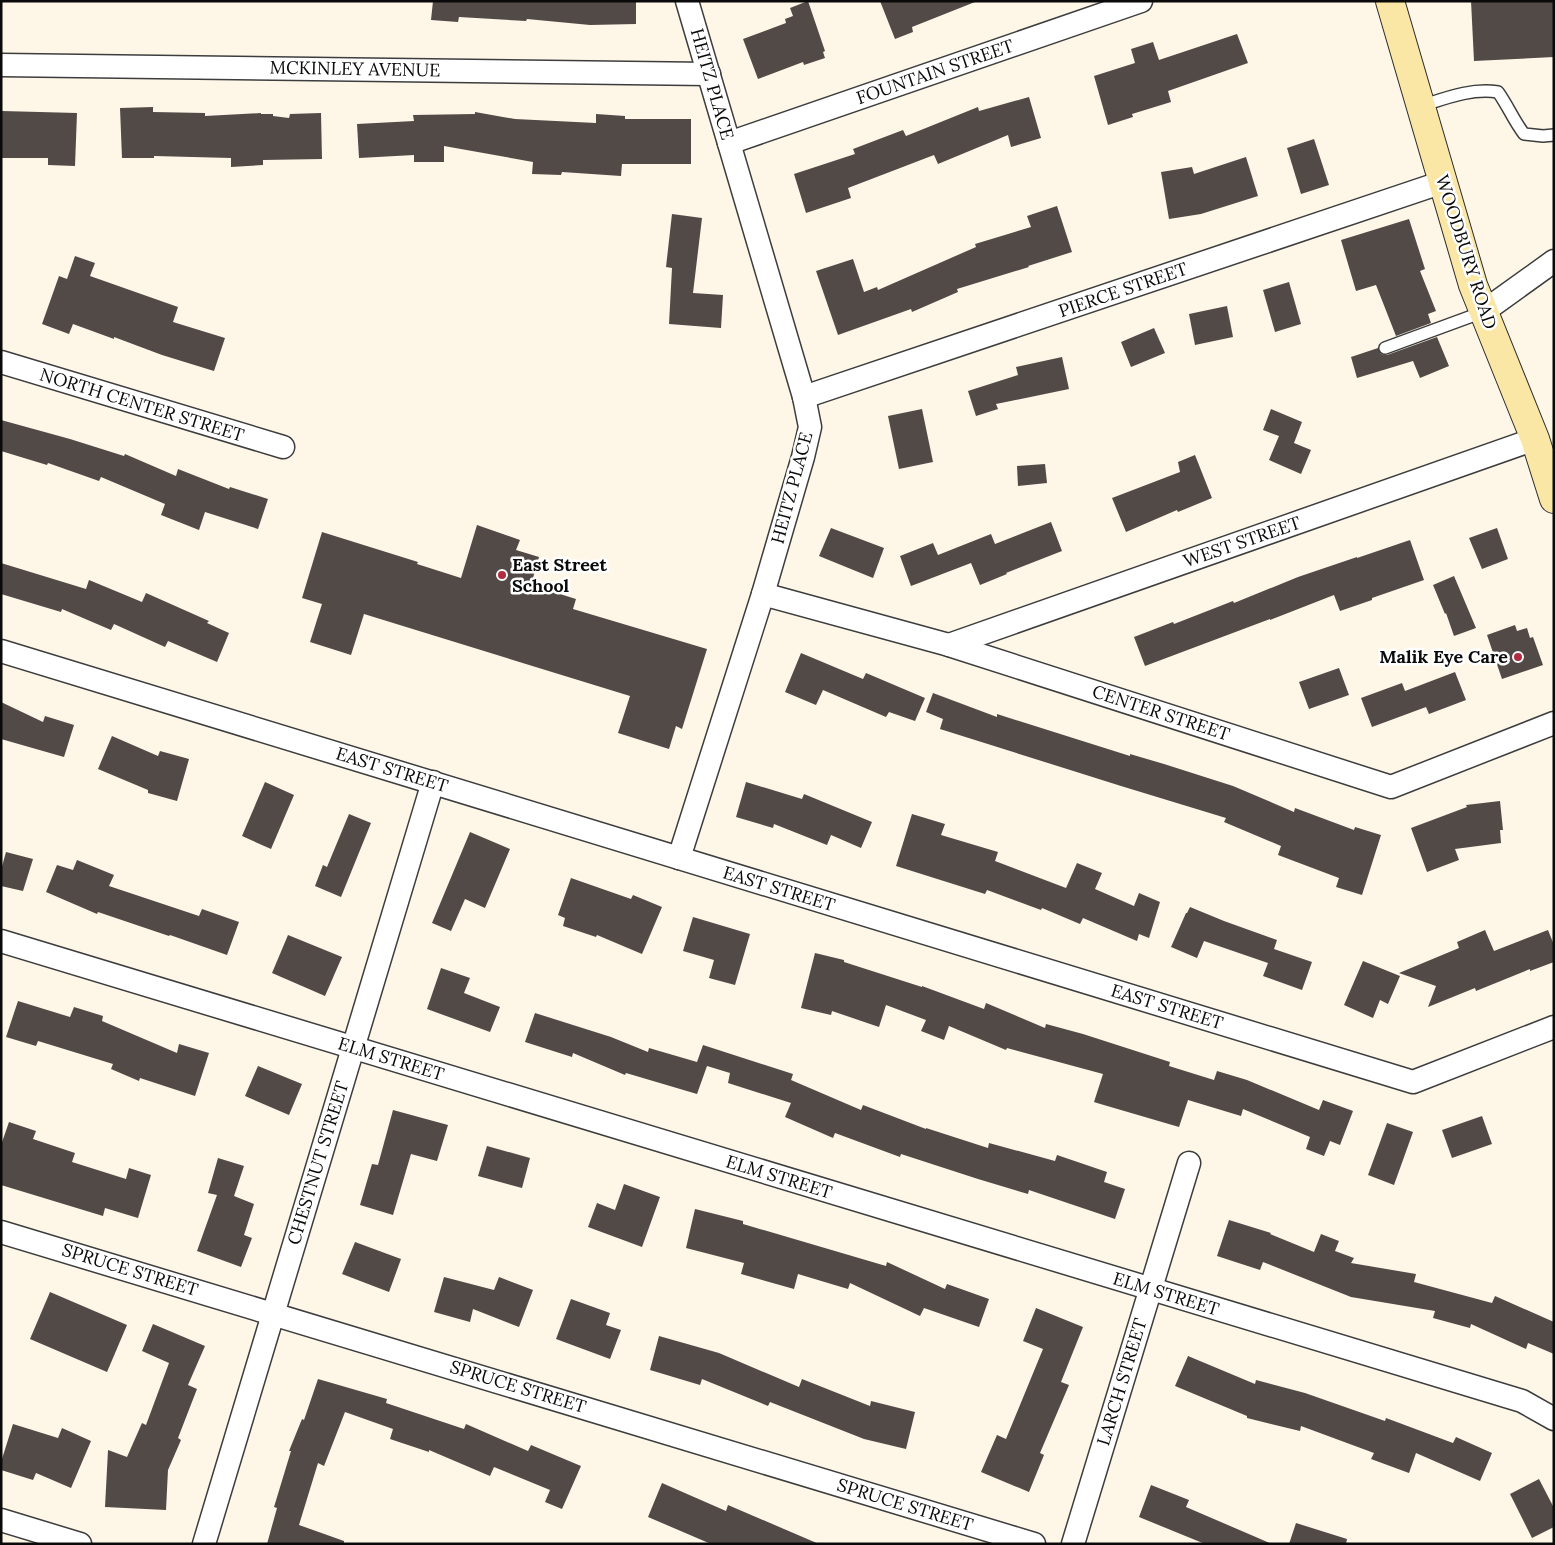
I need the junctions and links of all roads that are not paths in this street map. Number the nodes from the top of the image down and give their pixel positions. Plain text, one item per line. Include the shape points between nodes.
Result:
1 (688, 1) edge
2 (1141, 1) edge
3 (1390, 1) edge
4 (1, 65) edge
5 (709, 74) junction
6 (1421, 106) junction
7 (1554, 135) edge
8 (729, 143) junction
9 (1443, 182) junction
10 (1554, 261) edge
11 (1483, 312) junction
12 (1385, 348) dead end
13 (1, 362) edge
14 (804, 397) junction
15 (1535, 439) junction
16 (283, 447) dead end
17 (1553, 496) edge
18 (763, 594) junction
19 (949, 645) junction
20 (1, 651) edge
21 (1554, 723) edge
22 (433, 782) junction
23 (679, 858) junction
24 (1, 941) edge
25 (1554, 1027) edge
26 (354, 1048) junction
27 (1189, 1163) dead end
28 (1, 1232) edge
29 (1149, 1289) junction
30 (273, 1313) junction
31 (1554, 1419) edge
32 (1, 1520) edge
33 (80, 1544) edge
34 (204, 1544) edge
35 (1034, 1544) edge
36 (1073, 1544) edge

1 - 5 street, HEITZ PLACE
2 - 8 street, FOUNTAIN STREET
3 - 6 main road, WOODBURY ROAD
4 - 5 street, MCKINLEY AVENUE
5 - 8 street, HEITZ PLACE
6 - 7 lane via 1460,94 1498,92 1524,134
6 - 9 main road, WOODBURY ROAD
8 - 14 street, HEITZ PLACE
9 - 11 main road, WOODBURY ROAD
9 - 14 street, PIERCE STREET
10 - 11 street
11 - 12 lane
11 - 15 main road, WOODBURY ROAD
13 - 16 street, NORTH CENTER STREET
14 - 18 street, HEITZ PLACE via 810,427
15 - 17 main road, WOODBURY ROAD
15 - 19 street, WEST STREET
18 - 19 street, CENTER STREET
18 - 23 street, HEITZ PLACE
19 - 21 street, CENTER STREET via 1391,787
20 - 22 street, EAST STREET
22 - 23 street, EAST STREET
22 - 26 street, CHESTNUT STREET
23 - 25 street, EAST STREET via 1413,1082
24 - 26 street, ELM STREET
26 - 29 street, ELM STREET
26 - 30 street, CHESTNUT STREET
27 - 29 street, LARCH STREET
28 - 30 street, SPRUCE STREET
29 - 31 street, ELM STREET via 1522,1401
29 - 36 street, LARCH STREET
30 - 34 street, CHESTNUT STREET
30 - 35 street, SPRUCE STREET
32 - 33 street

